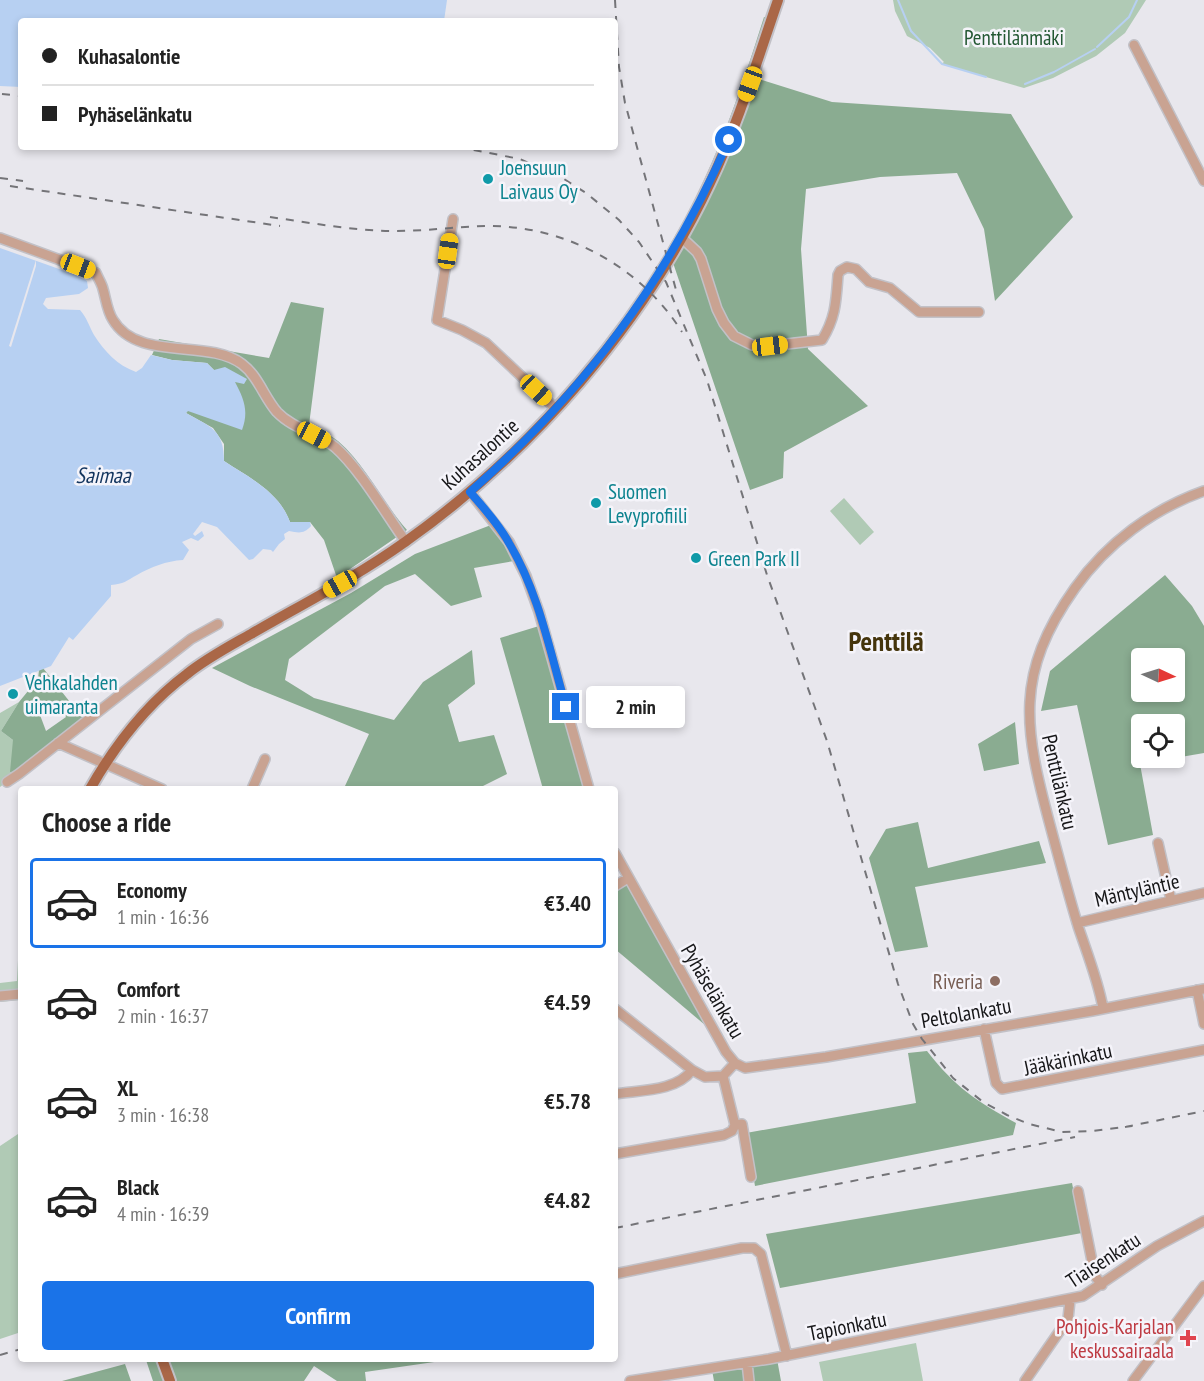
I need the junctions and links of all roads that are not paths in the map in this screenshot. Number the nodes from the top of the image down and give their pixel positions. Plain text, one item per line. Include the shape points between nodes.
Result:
1 (778, 0) edge
2 (1134, 45) dead end
3 (1204, 181) edge
4 (453, 219) dead end
5 (2, 236) edge
6 (681, 237) junction
7 (979, 312) dead end
8 (556, 409) junction
9 (1204, 491) edge
10 (470, 492) junction
11 (406, 542) junction
12 (218, 624) dead end
13 (58, 743) junction
14 (265, 759) dead end
15 (105, 764) junction
16 (7, 782) dead end
17 (92, 786) edge
18 (155, 786) edge
19 (253, 786) edge
20 (588, 786) edge
21 (1158, 843) dead end
22 (618, 859) edge
23 (628, 878) junction
24 (618, 884) edge
25 (1204, 893) edge
26 (1171, 900) junction
27 (1077, 923) junction
28 (1201, 990) edge
29 (18, 994) edge
30 (0, 996) edge
31 (1103, 1008) junction
32 (618, 1011) edge
33 (1204, 1024) edge
34 (984, 1029) junction
35 (1204, 1050) edge
36 (735, 1063) junction
37 (692, 1070) junction
38 (723, 1076) junction
39 (618, 1093) edge
40 (735, 1125) junction
41 (618, 1153) edge
42 (751, 1177) dead end
43 (1078, 1191) dead end
44 (1204, 1221) edge
45 (618, 1273) edge
46 (1101, 1285) junction
47 (1204, 1286) edge
48 (1070, 1300) junction
49 (788, 1356) junction
50 (747, 1363) junction
51 (630, 1381) edge
52 (748, 1381) edge
53 (1025, 1381) edge
54 (1133, 1381) edge

1 - 6 main road, Kuhasalontie via 729,140
2 - 3 street
4 - 8 street via 437,320 486,344
5 - 11 street via 96,273 113,321 130,337 159,346 223,356 243,365 278,413 333,445 346,458
6 - 7 street via 701,259 723,323 734,336 752,345 822,340 834,315 838,275 847,267 856,269 869,282 890,288 919,312
6 - 8 main road, Kuhasalontie via 608,349
8 - 10 main road, Kuhasalontie
9 - 27 street, Penttilänkatu via 1151,516 1100,557 1061,609 1035,666 1029,698 1031,749
10 - 11 main road, Kuhasalontie
10 - 20 street via 509,542 526,576
11 - 15 main road, Kuhasalontie via 185,675 132,727
12 - 13 street via 191,639
13 - 15 street
13 - 16 street
14 - 19 street
15 - 17 main road, Kuhasalontie
15 - 18 street
21 - 26 street
22 - 23 street, Pyhäselänkatu
23 - 24 street
23 - 36 street, Pyhäselänkatu
25 - 26 street, Mäntyläntie
26 - 27 street, Mäntyläntie
27 - 31 street, Penttilänkatu
28 - 31 street, Peltolankatu
28 - 33 street
29 - 30 street
31 - 34 street, Peltolankatu
32 - 37 street
34 - 35 street, Jääkärinkatu via 996,1083 1002,1089
34 - 36 street, Peltolankatu via 749,1068
36 - 38 street, Pyhäselänkatu
37 - 38 street via 705,1077
37 - 39 street via 674,1084
38 - 40 street
40 - 41 street via 724,1134
40 - 42 street via 742,1124
43 - 46 street via 1095,1276
44 - 46 street, Tiaisenkatu via 1157,1246
45 - 49 street via 754,1248 761,1254
46 - 48 street, Tiaisenkatu
47 - 54 street
48 - 49 street, Tapionkatu
48 - 53 street, Tiaisenkatu via 1068,1319
49 - 50 street, Tapionkatu
50 - 51 street, Tapionkatu
50 - 52 street

